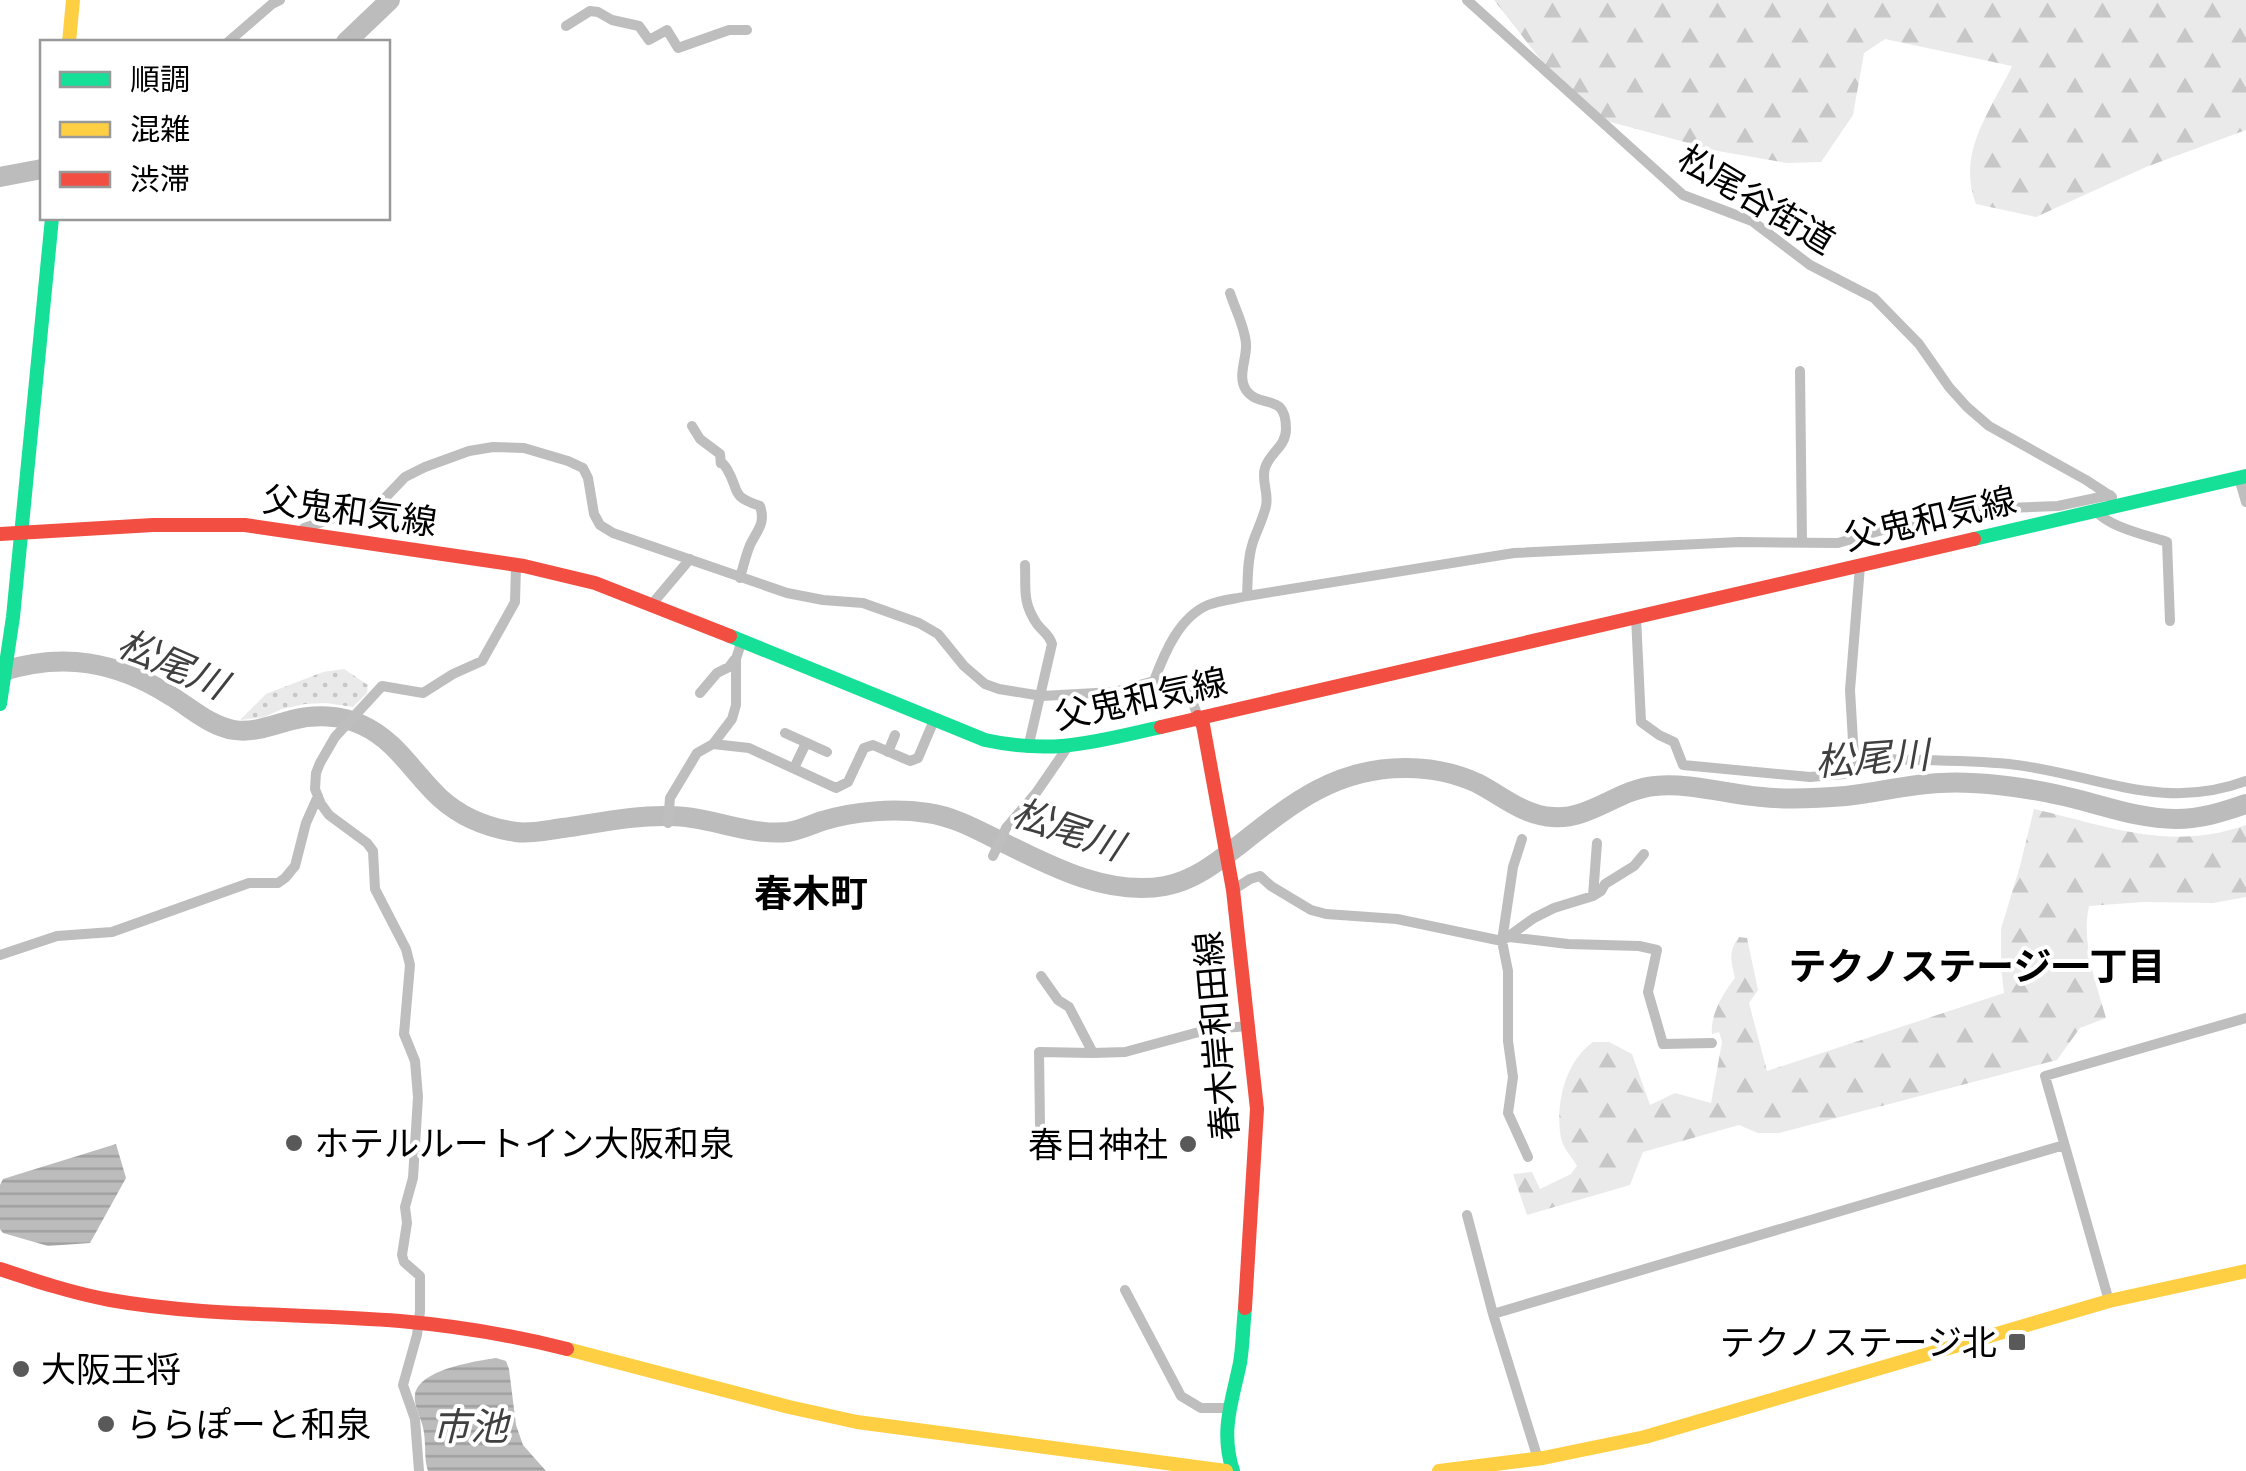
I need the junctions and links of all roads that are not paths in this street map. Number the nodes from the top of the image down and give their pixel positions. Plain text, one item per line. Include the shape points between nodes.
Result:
1 (73, 0) edge
2 (280, 0) edge
3 (1467, 0) edge
4 (566, 26) dead end
5 (747, 30) dead end
6 (69, 40) edge
7 (230, 40) edge
8 (52, 220) edge
9 (1230, 293) dead end
10 (1800, 371) dead end
11 (692, 426) dead end
12 (2242, 477) edge
13 (2114, 501) junction
14 (2246, 502) edge
15 (2096, 511) junction
16 (20, 533) junction
17 (300, 533) junction
18 (0, 534) edge
19 (1802, 541) junction
20 (690, 559) junction
21 (516, 564) junction
22 (1025, 565) dead end
23 (1860, 566) junction
24 (740, 578) junction
25 (1248, 596) junction
26 (652, 604) junction
27 (1636, 617) junction
28 (2170, 621) dead end
29 (742, 640) junction
30 (736, 658) junction
31 (1154, 682) junction
32 (700, 693) dead end
33 (1042, 696) junction
34 (0, 704) edge
35 (1198, 717) junction
36 (934, 718) junction
37 (785, 732) dead end
38 (895, 735) dead end
39 (806, 743) junction
40 (713, 744) junction
41 (1028, 748) junction
42 (1067, 748) junction
43 (827, 752) dead end
44 (888, 752) junction
45 (1854, 758) junction
46 (794, 768) junction
47 (2246, 781) edge
48 (318, 796) junction
49 (668, 823) dead end
50 (1522, 838) dead end
51 (1597, 843) dead end
52 (994, 853) dead end
53 (1644, 854) dead end
54 (1232, 884) junction
55 (1594, 896) junction
56 (1505, 939) junction
57 (0, 955) edge
58 (1042, 976) dead end
59 (2246, 1018) edge
60 (1249, 1026) junction
61 (1712, 1043) dead end
62 (1093, 1053) junction
63 (1040, 1125) dead end
64 (2064, 1145) junction
65 (1528, 1157) dead end
66 (1467, 1215) dead end
67 (0, 1269) edge
68 (2246, 1271) edge
69 (1125, 1290) dead end
70 (2109, 1301) junction
71 (1493, 1314) junction
72 (419, 1324) junction
73 (1230, 1408) junction
74 (1538, 1459) junction
75 (419, 1471) edge
76 (1229, 1471) edge
77 (1440, 1471) edge

1 - 6 main road
2 - 7 street
3 - 13 street, 松尾谷街道 via 1683,195 1752,221 1810,264 1874,298 1989,426
4 - 5 street via 598,12 639,26 649,40 667,30 678,48
8 - 16 main road
9 - 25 street via 1246,345 1246,389 1277,403 1286,422 1283,444 1263,473 1268,496 1249,558
10 - 19 street
11 - 24 street via 720,454 736,494 760,506 761,528
12 - 13 main road, 父鬼和気線
12 - 14 street
13 - 15 main road, 父鬼和気線
13 - 19 street via 1952,510 1838,543
15 - 23 main road, 父鬼和気線
15 - 28 street via 2166,542
16 - 17 main road, 父鬼和気線 via 214,523
16 - 18 main road, 父鬼和気線
16 - 34 main road
17 - 20 street via 373,506 424,467 481,449 524,448 583,468 600,525
17 - 21 main road, 父鬼和気線
19 - 25 street via 1514,554
20 - 24 street
20 - 26 street
21 - 26 main road, 父鬼和気線
21 - 48 street via 515,602 482,661 423,693 382,686 335,736 316,773
22 - 33 street via 1025,602 1052,644
23 - 27 main road, 父鬼和気線
23 - 45 street via 1850,690
24 - 33 street via 787,593 863,603 919,623 986,684
25 - 31 street via 1197,611 1166,650
26 - 29 main road, 父鬼和気線
27 - 35 main road, 父鬼和気線
27 - 45 street via 1641,722 1674,742 1683,765 1810,778 1844,774
29 - 30 street
29 - 36 main road, 父鬼和気線
30 - 32 street
30 - 40 street via 736,705
31 - 33 street
31 - 35 street via 1175,684 1190,695
33 - 41 street
35 - 42 main road, 父鬼和気線
35 - 54 main road, 春木岸和田線
36 - 41 main road, 父鬼和気線 via 985,740
36 - 44 street via 918,758
37 - 39 street
38 - 44 street
39 - 43 street
39 - 46 street
40 - 46 street via 749,748
40 - 49 street via 697,754 670,798
41 - 42 main road, 父鬼和気線
42 - 52 street
44 - 46 street via 864,748 848,782 832,792
45 - 47 street via 2011,764 2163,794
48 - 57 street via 294,866 278,883 248,883 112,932 58,936
48 - 72 street via 329,815 373,851 375,890 410,965 404,1034 415,1060 418,1096 402,1255 420,1276
50 - 56 street
51 - 55 street
53 - 55 street
54 - 56 street via 1260,876 1326,914 1398,919
54 - 60 main road, 春木岸和田線
55 - 56 street via 1554,908
56 - 61 street via 1656,950 1648,992 1663,1044
56 - 65 street via 1508,1113
58 - 62 street via 1069,1006
59 - 64 street via 2044,1076
60 - 62 street
60 - 73 main road, 春木岸和田線 via 1256,1152 1242,1350
62 - 63 street via 1039,1052
64 - 70 street
64 - 71 street
66 - 71 street
67 - 72 main road via 135,1304
68 - 70 main road
69 - 73 street via 1181,1396 1201,1408
70 - 74 main road via 1645,1437
71 - 74 street
72 - 75 street via 403,1385
72 - 76 main road via 564,1348 840,1418
73 - 76 main road, 春木岸和田線 via 1224,1434
74 - 77 main road

